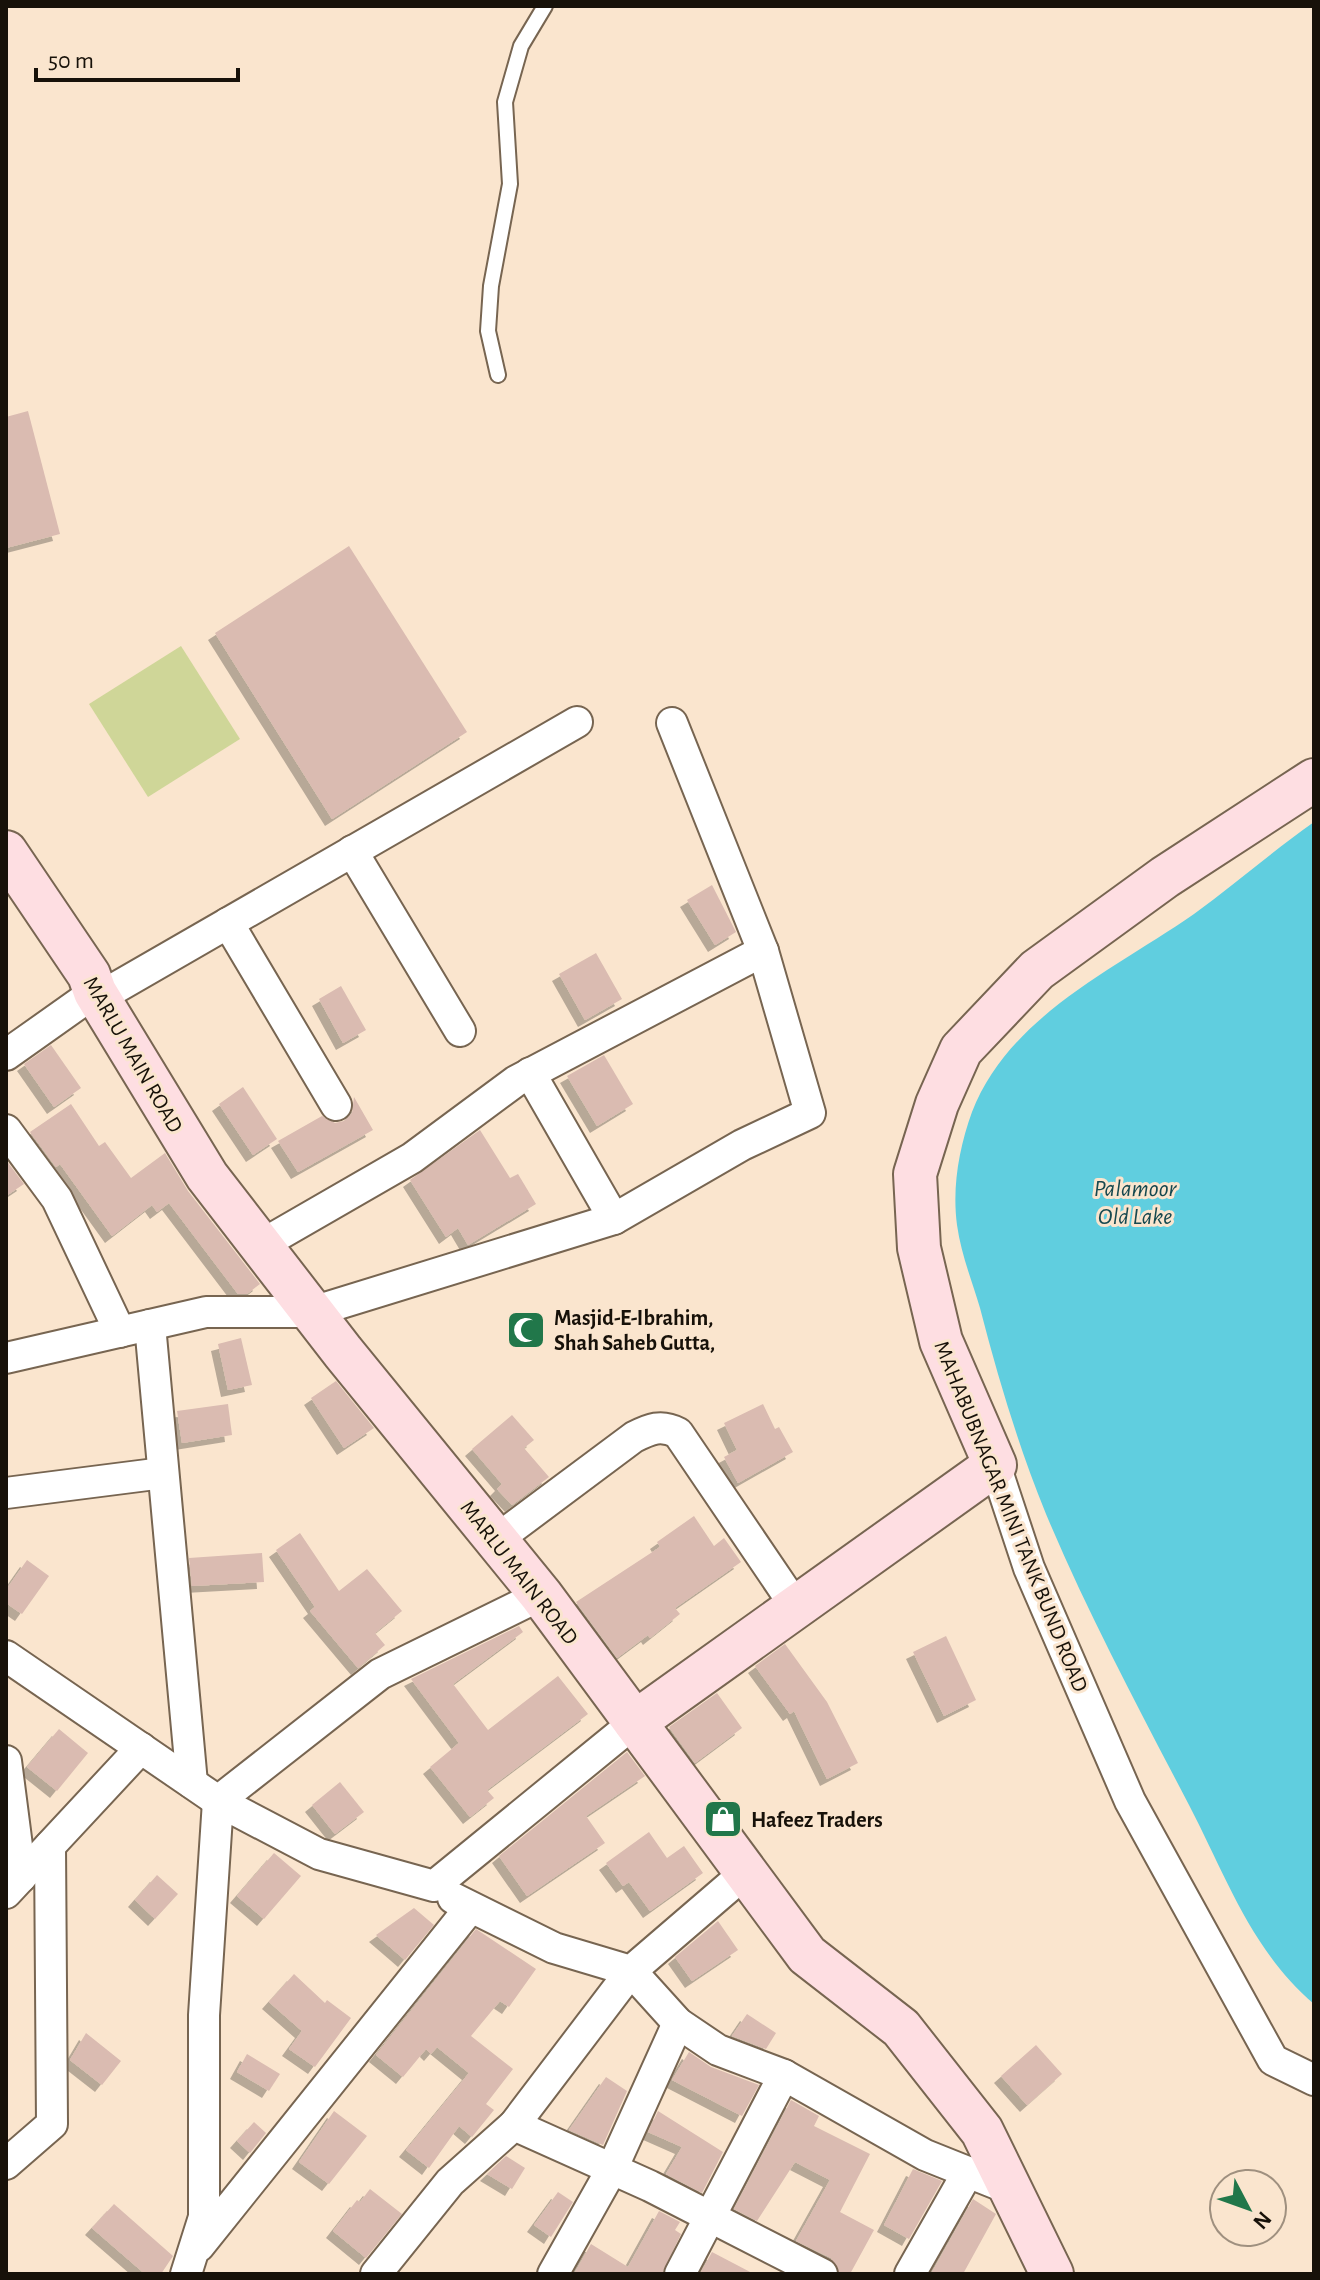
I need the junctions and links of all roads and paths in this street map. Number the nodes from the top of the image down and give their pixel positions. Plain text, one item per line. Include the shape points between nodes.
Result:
1 (545, 6) edge
2 (498, 375) dead end
3 (577, 722) dead end
4 (672, 723) dead end
5 (1314, 780) edge
6 (352, 851) junction
7 (6, 852) edge
8 (228, 923) junction
9 (763, 951) junction
10 (96, 995) junction
11 (460, 1031) dead end
12 (6, 1055) edge
13 (530, 1073) junction
14 (336, 1105) dead end
15 (6, 1130) edge
16 (614, 1219) junction
17 (261, 1245) junction
18 (312, 1312) junction
19 (150, 1325) junction
20 (120, 1332) junction
21 (12, 1351) edge
22 (995, 1465) junction
23 (163, 1473) junction
24 (6, 1493) edge
25 (496, 1540) junction
26 (541, 1595) junction
27 (796, 1607) junction
28 (6, 1656) edge
29 (635, 1722) junction
30 (141, 1748) junction
31 (6, 1761) edge
32 (192, 1783) junction
33 (218, 1801) junction
34 (50, 1846) junction
35 (745, 1873) junction
36 (13, 1885) edge
37 (434, 1886) junction
38 (470, 1908) junction
39 (631, 1971) junction
40 (678, 2023) junction
41 (784, 2075) junction
42 (1314, 2080) edge
43 (514, 2125) junction
44 (6, 2164) edge
45 (612, 2169) junction
46 (968, 2172) junction
47 (1010, 2189) junction
48 (712, 2217) junction
49 (189, 2264) edge
50 (376, 2274) edge
51 (553, 2274) edge
52 (680, 2274) edge
53 (822, 2274) edge
54 (910, 2274) edge
55 (1052, 2274) edge

1 - 2 lane via 521,46 505,102 510,184 488,331
3 - 6 street
4 - 9 street
5 - 22 street, MAHABUBNAGAR MINI TANK BUND ROAD via 1165,877 1037,970 961,1050 915,1174 919,1248 941,1341
6 - 8 street
6 - 11 street
7 - 10 street, MARLU MAIN ROAD via 89,975
8 - 10 street
8 - 14 street
9 - 13 street
9 - 16 street via 810,1113 742,1145
10 - 12 street
10 - 17 street, MARLU MAIN ROAD via 207,1176
13 - 16 street
13 - 17 street via 412,1158
15 - 20 street via 57,1199
16 - 18 street
17 - 18 street, MARLU MAIN ROAD
18 - 19 street via 206,1312
18 - 25 street, MARLU MAIN ROAD
19 - 20 street
19 - 23 street
20 - 21 street
22 - 27 street
22 - 42 street, MAHABUBNAGAR MINI TANK BUND ROAD via 1029,1568 1130,1801 1273,2060
23 - 24 street
23 - 32 street
25 - 26 street, MARLU MAIN ROAD
25 - 27 street via 634,1437 667,1427 678,1433
26 - 29 street, MARLU MAIN ROAD
26 - 33 street via 380,1674
27 - 29 street
28 - 30 street
29 - 35 street, MARLU MAIN ROAD
29 - 37 street
30 - 32 street
30 - 34 street
31 - 36 street
32 - 33 street
33 - 37 street via 319,1854
33 - 49 street via 204,2015 204,2217
34 - 36 street
34 - 44 street via 52,2124
35 - 39 street
35 - 47 street, MARLU MAIN ROAD via 807,1955 901,2028 982,2131
37 - 38 street
38 - 39 street via 554,1948
38 - 49 street
39 - 40 street
39 - 43 street
40 - 41 street via 718,2050
40 - 45 street
41 - 46 street via 876,2129
41 - 48 street
43 - 45 street
43 - 50 street via 450,2182
45 - 48 street
45 - 51 street
46 - 47 street
46 - 54 street
47 - 55 street, MARLU MAIN ROAD
48 - 52 street
48 - 53 street

